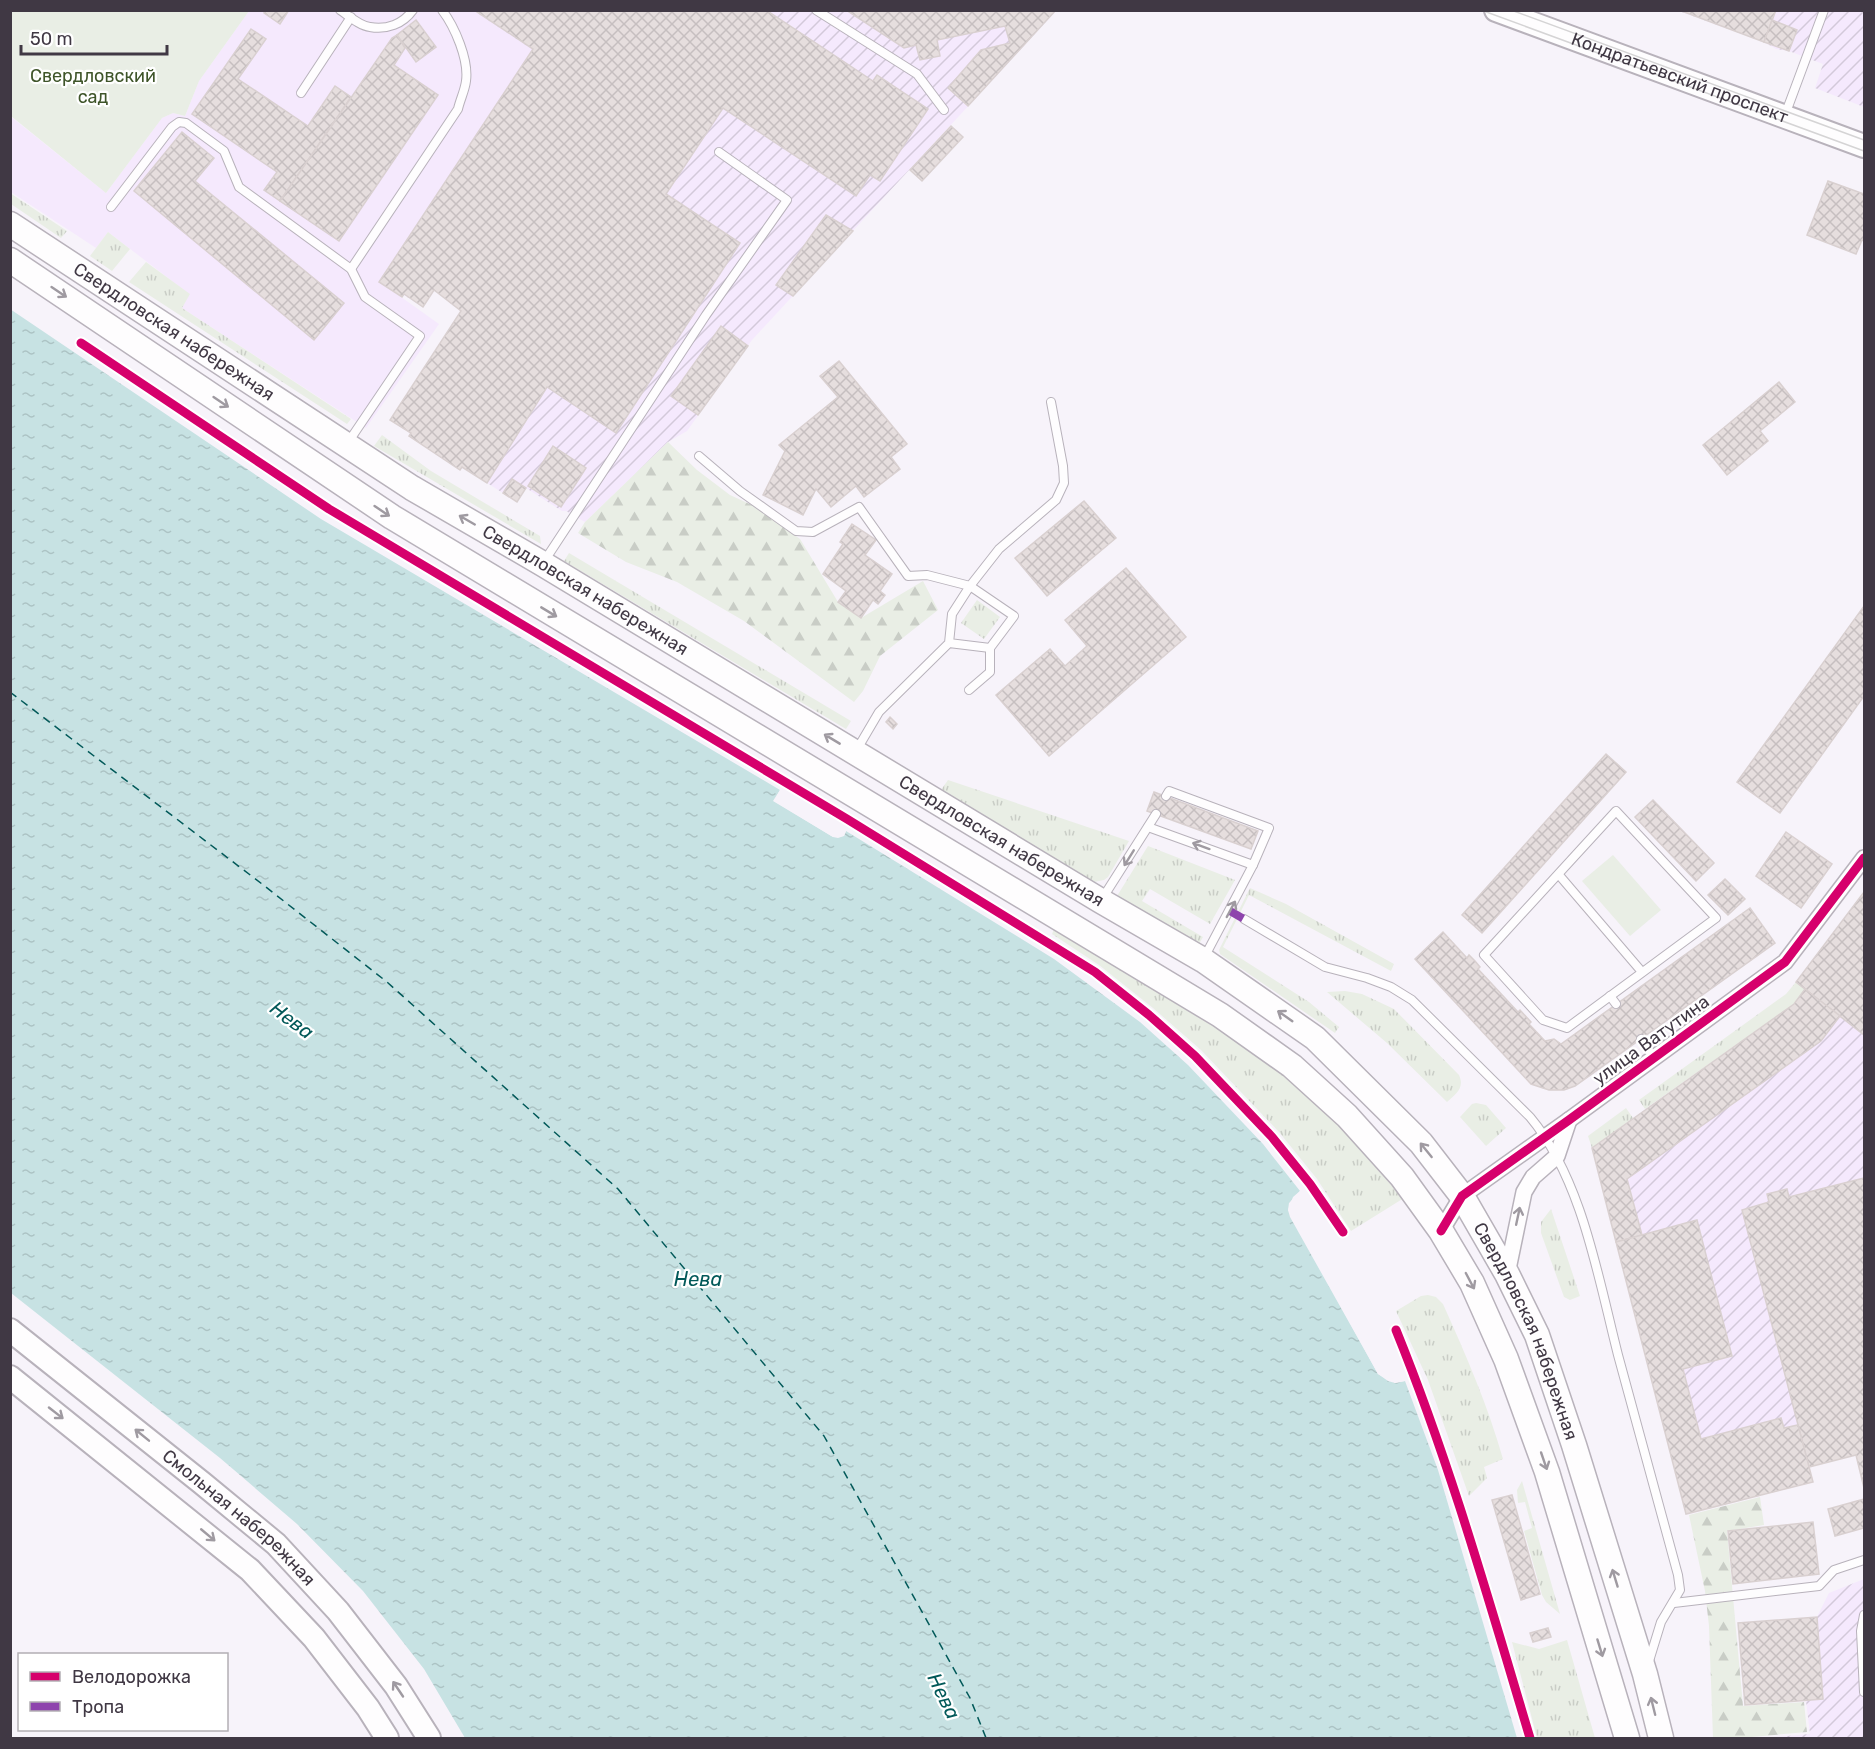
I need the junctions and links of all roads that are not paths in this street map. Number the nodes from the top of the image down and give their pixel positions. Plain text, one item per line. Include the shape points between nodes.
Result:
1 (340, 10) edge
2 (413, 10) edge
3 (442, 10) edge
4 (816, 10) edge
5 (1496, 10) edge
6 (1824, 10) edge
7 (351, 17) junction
8 (301, 93) dead end
9 (944, 110) dead end
10 (1784, 116) junction
11 (1864, 146) edge
12 (719, 152) dead end
13 (111, 207) dead end
14 (10, 224) edge
15 (10, 260) edge
16 (351, 269) junction
17 (1051, 402) dead end
18 (347, 445) junction
19 (699, 456) dead end
20 (543, 564) junction
21 (970, 586) junction
22 (949, 644) junction
23 (990, 648) junction
24 (969, 690) dead end
25 (855, 753) junction
26 (1166, 796) dead end
27 (1156, 814) dead end
28 (1148, 828) junction
29 (1864, 858) edge
30 (1253, 865) junction
31 (1559, 875) junction
32 (1101, 901) junction
33 (1244, 919) dead end
34 (1203, 960) junction
35 (1642, 972) junction
36 (1610, 996) junction
37 (1616, 1004) dead end
38 (1641, 1039) dead end
39 (1654, 1058) junction
40 (1569, 1120) junction
41 (1545, 1137) junction
42 (1557, 1156) junction
43 (1462, 1196) junction
44 (1441, 1230) junction
45 (1507, 1274) junction
46 (10, 1330) edge
47 (10, 1377) edge
48 (1864, 1560) edge
49 (1674, 1603) junction
50 (1864, 1615) edge
51 (1645, 1674) junction
52 (1864, 1692) edge
53 (387, 1738) edge
54 (429, 1738) edge
55 (1627, 1738) edge
56 (1661, 1738) edge

1 - 7 lane
2 - 7 lane via 388,28 368,27
3 - 16 lane via 463,51 467,80 458,108
4 - 9 lane via 917,75
5 - 10 main road, Кондратьевский проспект
6 - 10 lane
7 - 8 lane
10 - 11 main road, Кондратьевский проспект
12 - 20 lane via 787,200 706,315
13 - 16 lane via 172,127 186,123 224,151 239,187
14 - 18 main road, Свердловская набережная
15 -> 44 main road, Свердловская набережная via 392,517 1220,1014 1292,1066 1347,1116 1402,1177
16 - 18 lane via 365,297 420,336
17 - 21 lane via 1064,483 1056,500 999,549
20 -> 18 main road, Свердловская набережная via 412,488
19 - 21 lane via 796,531 813,532 859,507 908,576 927,575
25 -> 20 main road, Свердловская набережная
21 - 22 lane via 952,614
21 - 23 lane via 1014,616
22 - 23 lane
22 - 25 lane via 879,712
23 - 24 lane via 990,672
25 - 32 main road, Свердловская набережная
26 - 30 lane via 1169,791 1269,828
27 - 28 lane
30 -> 28 lane
28 -> 32 lane
29 - 39 street, улица Ватутина via 1785,962
34 -> 30 lane
31 - 35 lane
31 - 35 lane via 1616,811 1716,918
31 - 36 lane via 1484,956 1543,1020 1567,1028
32 - 34 main road, Свердловская набережная
33 - 41 lane via 1325,967 1391,987 1412,1000
43 -> 34 main road, Свердловская набережная via 1421,1143 1316,1038
35 - 36 lane
36 - 37 lane
38 - 39 lane
39 - 40 street, улица Ватутина
40 - 41 street, улица Ватутина
40 - 42 street
41 - 42 lane
41 - 43 street, улица Ватутина
45 -> 42 street via 1524,1192 1533,1177
42 - 49 lane via 1592,1254 1678,1575 1680,1590
43 - 44 street, улица Ватутина
43 - 45 main road, Свердловская набережная
44 -> 55 main road, Свердловская набережная via 1472,1283 1531,1425
51 -> 45 main road, Свердловская набережная via 1537,1335
54 -> 46 main road, Смольная набережная via 396,1686 338,1611 276,1544
47 -> 53 main road, Смольная набережная via 250,1570 314,1638
48 - 49 lane via 1834,1570 1819,1586
49 - 51 lane via 1661,1622
50 - 52 lane
56 -> 51 main road, Свердловская набережная

